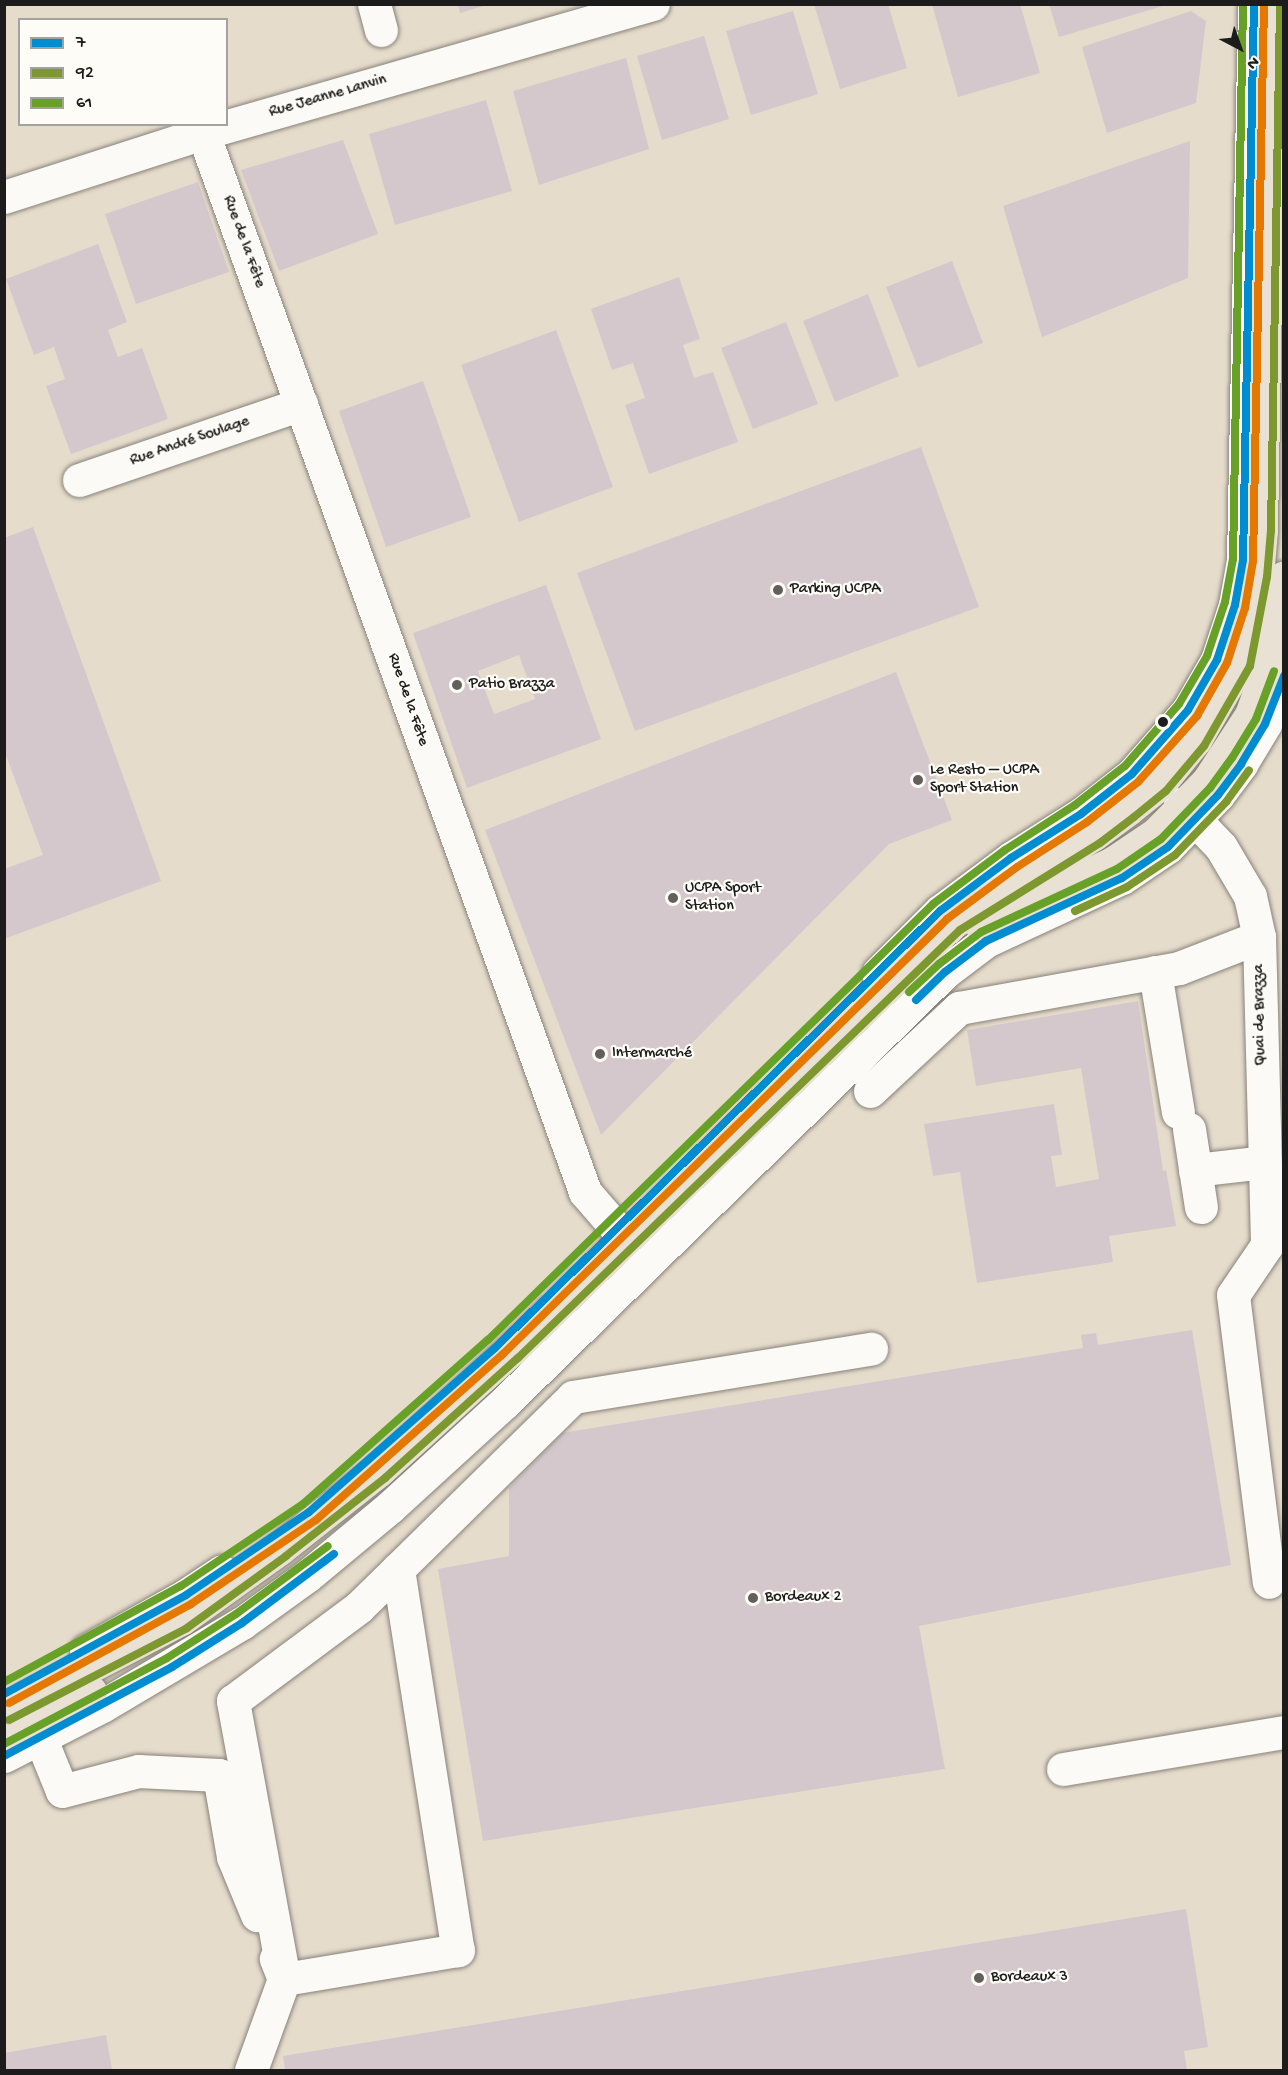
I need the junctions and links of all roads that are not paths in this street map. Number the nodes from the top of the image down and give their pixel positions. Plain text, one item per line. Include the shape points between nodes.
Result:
1 (653, 4) edge
2 (1254, 4) edge
3 (1270, 4) edge
4 (227, 126) edge
5 (228, 126) edge
6 (203, 133) junction
7 (4, 197) edge
8 (301, 404) junction
9 (79, 480) dead end
10 (1284, 577) edge
11 (1284, 675) edge
12 (1159, 784) junction
13 (1190, 813) junction
14 (1259, 937) junction
15 (1155, 972) junction
16 (870, 1091) dead end
17 (1265, 1162) junction
18 (1195, 1170) junction
19 (1201, 1207) dead end
20 (627, 1240) junction
21 (871, 1349) dead end
22 (398, 1569) junction
23 (1269, 1582) dead end
24 (4, 1694) edge
25 (4, 1711) edge
26 (1284, 1732) edge
27 (40, 1737) junction
28 (4, 1738) edge
29 (4, 1756) edge
30 (1063, 1769) dead end
31 (284, 1979) junction
32 (251, 2070) edge

1 - 5 street, Rue Jeanne Lanvin
2 - 20 street via 1243,560 1235,605 1216,660 1188,710 1132,774 940,911
3 - 12 main road via 1257,576 1240,662 1195,740
4 - 6 street, Rue Jeanne Lanvin
6 - 7 street, Rue Jeanne Lanvin
6 - 8 street, Rue de la Fête
8 - 9 street, Rue André Soulage
8 - 20 street, Rue de la Fête via 585,1192
10 - 13 main road via 1266,674 1251,715
11 - 13 street via 1259,734 1235,771
12 - 13 street, Quai de Brazza
12 - 20 main road via 1094,834 953,922
13 - 14 street, Quai de Brazza via 1221,847 1250,896
13 - 20 main road via 1113,863 983,923
13 - 27 street via 1168,847 1122,878 986,941 945,972 505,1402 307,1576 242,1623 172,1666
14 - 15 street via 1179,968
14 - 17 street, Quai de Brazza
15 - 16 street via 959,1008
15 - 18 street
17 - 18 street
17 - 23 street, Quai de Brazza via 1267,1245 1233,1295
18 - 19 street
20 - 24 street via 495,1348 309,1512 186,1595
20 - 25 main road via 379,1470 280,1548 181,1618
20 - 28 main road via 493,1392 299,1559 181,1643
21 - 22 street via 573,1397
22 - 31 street via 359,1607 233,1701
22 - 31 street via 458,1950
26 - 30 street
27 - 29 street
27 - 31 street via 62,1791 138,1771 219,1775 233,1857
31 - 32 street

